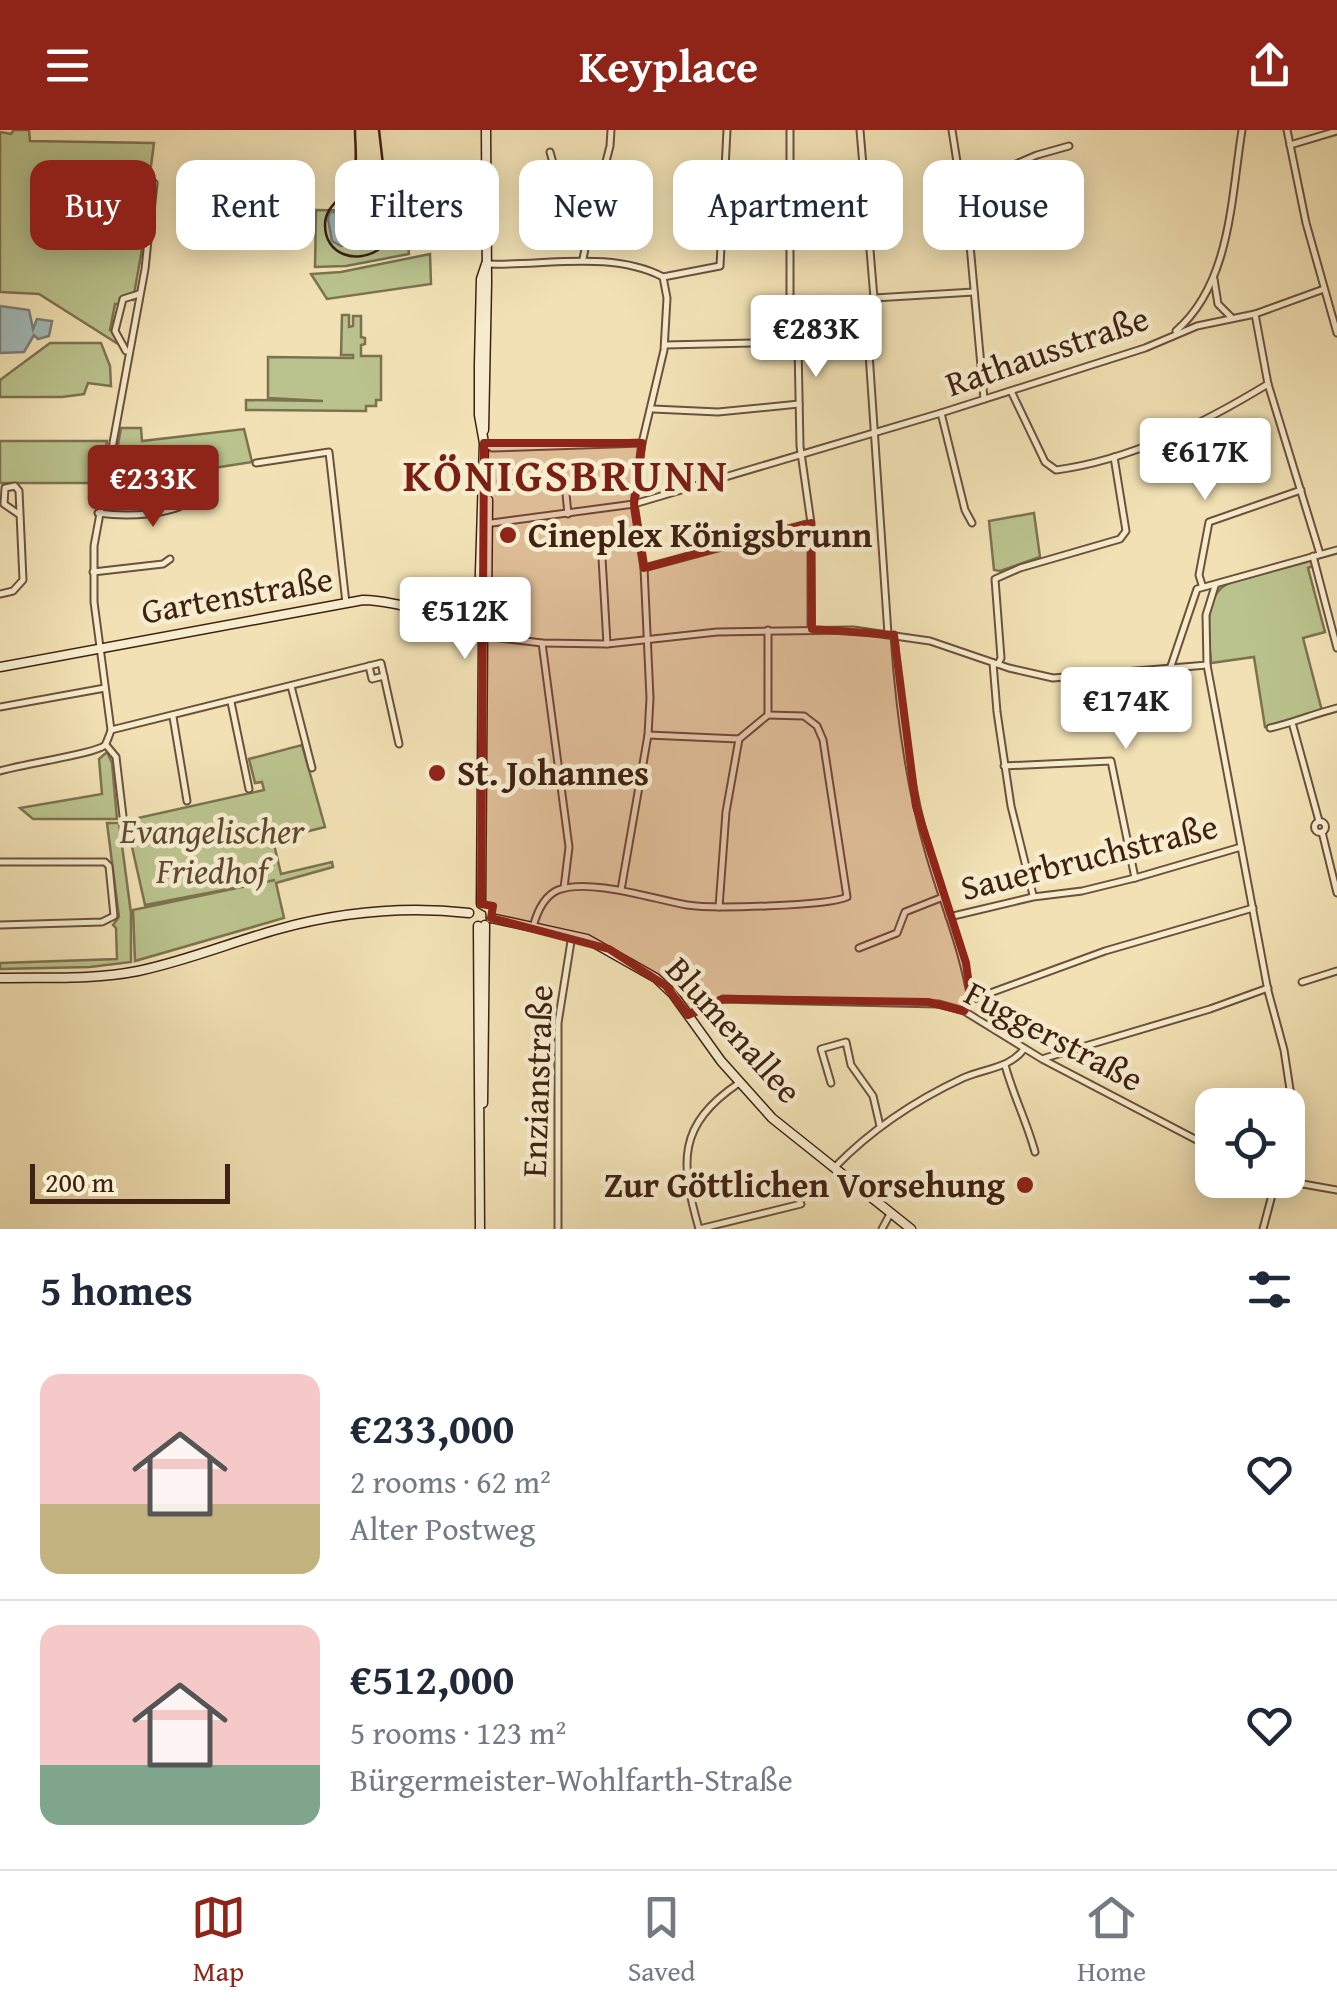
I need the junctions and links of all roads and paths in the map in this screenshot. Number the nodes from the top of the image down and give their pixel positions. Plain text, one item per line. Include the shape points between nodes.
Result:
1 (486, 130) edge
2 (611, 130) edge
3 (727, 130) edge
4 (790, 130) edge
5 (860, 130) edge
6 (952, 130) edge
7 (1242, 130) edge
8 (1287, 130) edge
9 (1337, 130) edge
10 (1290, 144) junction
11 (1068, 146) dead end
12 (550, 152) dead end
13 (552, 160) edge
14 (606, 160) edge
15 (957, 160) edge
16 (1026, 160) edge
17 (148, 250) edge
18 (585, 250) edge
19 (969, 250) edge
20 (583, 259) junction
21 (486, 264) junction
22 (662, 277) junction
23 (1214, 277) junction
24 (1324, 289) junction
25 (974, 292) junction
26 (139, 294) junction
27 (874, 298) junction
28 (866, 309) junction
29 (790, 312) junction
30 (1254, 314) junction
31 (1234, 318) junction
32 (1337, 333) edge
33 (1171, 336) junction
34 (794, 342) junction
35 (665, 345) junction
36 (128, 354) junction
37 (1268, 384) junction
38 (1011, 391) junction
39 (984, 400) junction
40 (800, 404) junction
41 (652, 409) junction
42 (941, 414) junction
43 (873, 433) junction
44 (483, 438) junction
45 (642, 444) junction
46 (802, 452) junction
47 (1114, 456) junction
48 (256, 463) dead end
49 (501, 481) dead end
50 (1300, 490) junction
51 (196, 498) dead end
52 (634, 504) junction
53 (98, 514) junction
54 (568, 514) junction
55 (20, 516) junction
56 (812, 522) junction
57 (492, 523) dead end
58 (972, 523) dead end
59 (1337, 550) edge
60 (1317, 555) junction
61 (602, 558) dead end
62 (170, 559) dead end
63 (644, 568) junction
64 (94, 572) junction
65 (1202, 585) junction
66 (1215, 586) junction
67 (0, 594) edge
68 (346, 602) junction
69 (483, 620) junction
70 (812, 629) junction
71 (768, 630) junction
72 (891, 634) junction
73 (483, 636) junction
74 (646, 640) junction
75 (542, 642) junction
76 (607, 644) junction
77 (100, 648) junction
78 (1337, 648) edge
79 (996, 663) junction
80 (1207, 665) junction
81 (369, 666) junction
82 (1171, 666) junction
83 (0, 667) edge
84 (384, 676) junction
85 (291, 686) junction
86 (105, 688) junction
87 (232, 702) junction
88 (0, 707) edge
89 (1337, 708) edge
90 (768, 715) junction
91 (173, 717) junction
92 (1293, 726) junction
93 (1270, 728) dead end
94 (112, 730) junction
95 (648, 735) junction
96 (739, 739) junction
97 (400, 744) dead end
98 (106, 745) junction
99 (1004, 766) junction
100 (312, 768) dead end
101 (0, 770) edge
102 (249, 789) dead end
103 (186, 802) dead end
104 (123, 816) dead end
105 (1337, 822) edge
106 (1322, 826) junction
107 (1241, 846) junction
108 (0, 862) edge
109 (1135, 878) junction
110 (564, 888) junction
111 (621, 890) junction
112 (1337, 892) edge
113 (942, 897) junction
114 (1033, 897) junction
115 (482, 904) junction
116 (718, 907) junction
117 (1252, 908) junction
118 (470, 913) junction
119 (950, 917) junction
120 (485, 923) junction
121 (0, 925) edge
122 (533, 926) junction
123 (572, 935) junction
124 (859, 948) dead end
125 (1337, 971) edge
126 (0, 978) edge
127 (1302, 982) dead end
128 (1268, 988) junction
129 (971, 1000) junction
130 (964, 1012) junction
131 (688, 1015) junction
132 (1024, 1049) junction
133 (1042, 1059) junction
134 (1005, 1065) junction
135 (739, 1083) junction
136 (831, 1084) dead end
137 (1290, 1088) edge
138 (880, 1126) junction
139 (1195, 1139) edge
140 (1036, 1152) dead end
141 (834, 1167) junction
142 (1305, 1185) edge
143 (1337, 1190) edge
144 (1272, 1198) edge
145 (801, 1204) dead end
146 (891, 1212) junction
147 (480, 1229) edge
148 (558, 1229) edge
149 (699, 1229) edge
150 (882, 1229) edge
151 (911, 1229) edge
152 (1263, 1229) edge

1 - 21 street
2 - 14 street
3 - 22 street via 720,266
4 - 29 street
5 - 27 street
6 - 15 street
7 - 23 street
8 - 10 street
9 - 10 street
10 - 24 street
11 - 16 street
12 - 13 street
17 - 26 street
18 - 20 street
19 - 25 street
20 - 21 street
20 - 22 street
21 - 44 street
22 - 35 street
23 - 31 street via 1218,304
23 - 33 street
24 - 30 street, Rathausstraße
24 - 32 street
25 - 27 street
25 - 39 street
26 - 36 street
26 - 36 street via 123,299 116,332
27 - 28 street
28 - 29 street
28 - 43 street
29 - 34 street
30 - 31 street, Rathausstraße
30 - 37 street
31 - 33 street, Rathausstraße
33 - 38 street, Rathausstraße
34 - 35 street
34 - 40 street
35 - 41 street
36 - 53 street
37 - 47 street via 1195,424
37 - 50 street
38 - 39 street, Rathausstraße
38 - 47 street via 1050,468
39 - 42 street, Rathausstraße
40 - 41 street via 718,412
40 - 46 street
41 - 45 street
42 - 43 street, Rathausstraße
42 - 58 street
43 - 46 street, Rathausstraße
43 - 72 street
44 - 45 street via 492,448
44 - 69 street
45 - 52 street
46 - 52 street, Rathausstraße
46 - 56 street
47 - 79 street via 1124,536 996,579
48 - 68 street via 329,452
49 - 54 street via 557,478 564,482
50 - 60 street
50 - 65 street via 1209,522
51 - 53 street via 155,512
52 - 54 street, Rathausstraße
52 - 63 street
53 - 64 street
54 - 57 street, Rathausstraße
55 - 55 street via 20,491 6,488 4,504
55 - 67 street via 22,580
56 - 63 street
56 - 70 street
59 - 60 street
60 - 66 street
60 - 78 street
61 - 76 street
62 - 64 street
63 - 74 street
64 - 77 street
65 - 66 street
65 - 82 street via 1192,596
66 - 80 street via 1206,615
68 - 69 street, Gartenstraße via 377,600
68 - 77 street, Gartenstraße
69 - 73 street
70 - 71 street
70 - 72 street
71 - 74 street
71 - 90 street
72 - 79 street
72 - 113 street via 915,800
73 - 75 street
73 - 115 street
74 - 76 street
74 - 95 street
75 - 76 street
75 - 110 street via 569,847
77 - 83 street, Gartenstraße
77 - 86 street
79 - 82 street via 1064,679
79 - 99 street
80 - 82 street
80 - 107 street
81 - 84 street via 381,663
81 - 84 street via 372,680
81 - 85 street
84 - 97 street
85 - 87 street
85 - 100 street
86 - 88 street
86 - 94 street
87 - 91 street
87 - 102 street
89 - 92 street
90 - 96 street
90 - 116 street via 804,716 820,730 849,891 842,900
91 - 94 street
91 - 103 street
92 - 93 street
92 - 106 street
94 - 98 street
95 - 96 street
95 - 111 street
96 - 116 street
98 - 101 street
98 - 104 street via 116,756
99 - 109 street via 1111,761
99 - 114 street
105 - 106 street
106 - 112 street
107 - 109 street, Sauerbruchstraße
107 - 117 street
108 - 121 street via 109,866 114,916 110,922
109 - 114 street, Sauerbruchstraße
110 - 111 street
110 - 122 street via 541,905
111 - 116 street
113 - 119 street
113 - 124 street via 905,912 897,934
114 - 119 street, Sauerbruchstraße
115 - 118 street
115 - 120 street via 490,909
117 - 128 street
117 - 129 street
118 - 120 street via 472,923
118 - 126 street via 347,915 134,972
119 - 129 street
120 - 122 street, Blumenallee
120 - 147 street
122 - 123 street, Blumenallee
123 - 131 street, Blumenallee via 656,978
123 - 148 street, Enzianstraße via 558,1023
125 - 127 street
128 - 133 street
128 - 137 street
129 - 130 street
130 - 131 street, Fuggerstraße via 928,1002 724,999
130 - 132 street, Fuggerstraße
131 - 135 street, Blumenallee
132 - 133 street, Fuggerstraße
132 - 134 street
133 - 139 street, Fuggerstraße
134 - 138 street via 962,1078
134 - 140 street
135 - 141 street, Blumenallee
135 - 149 street via 703,1112 690,1136 689,1185
136 - 138 street via 821,1048 846,1042
138 - 141 street
141 - 146 street, Blumenallee
142 - 143 street
144 - 152 street
145 - 149 street
146 - 150 street
146 - 151 street, Blumenallee

